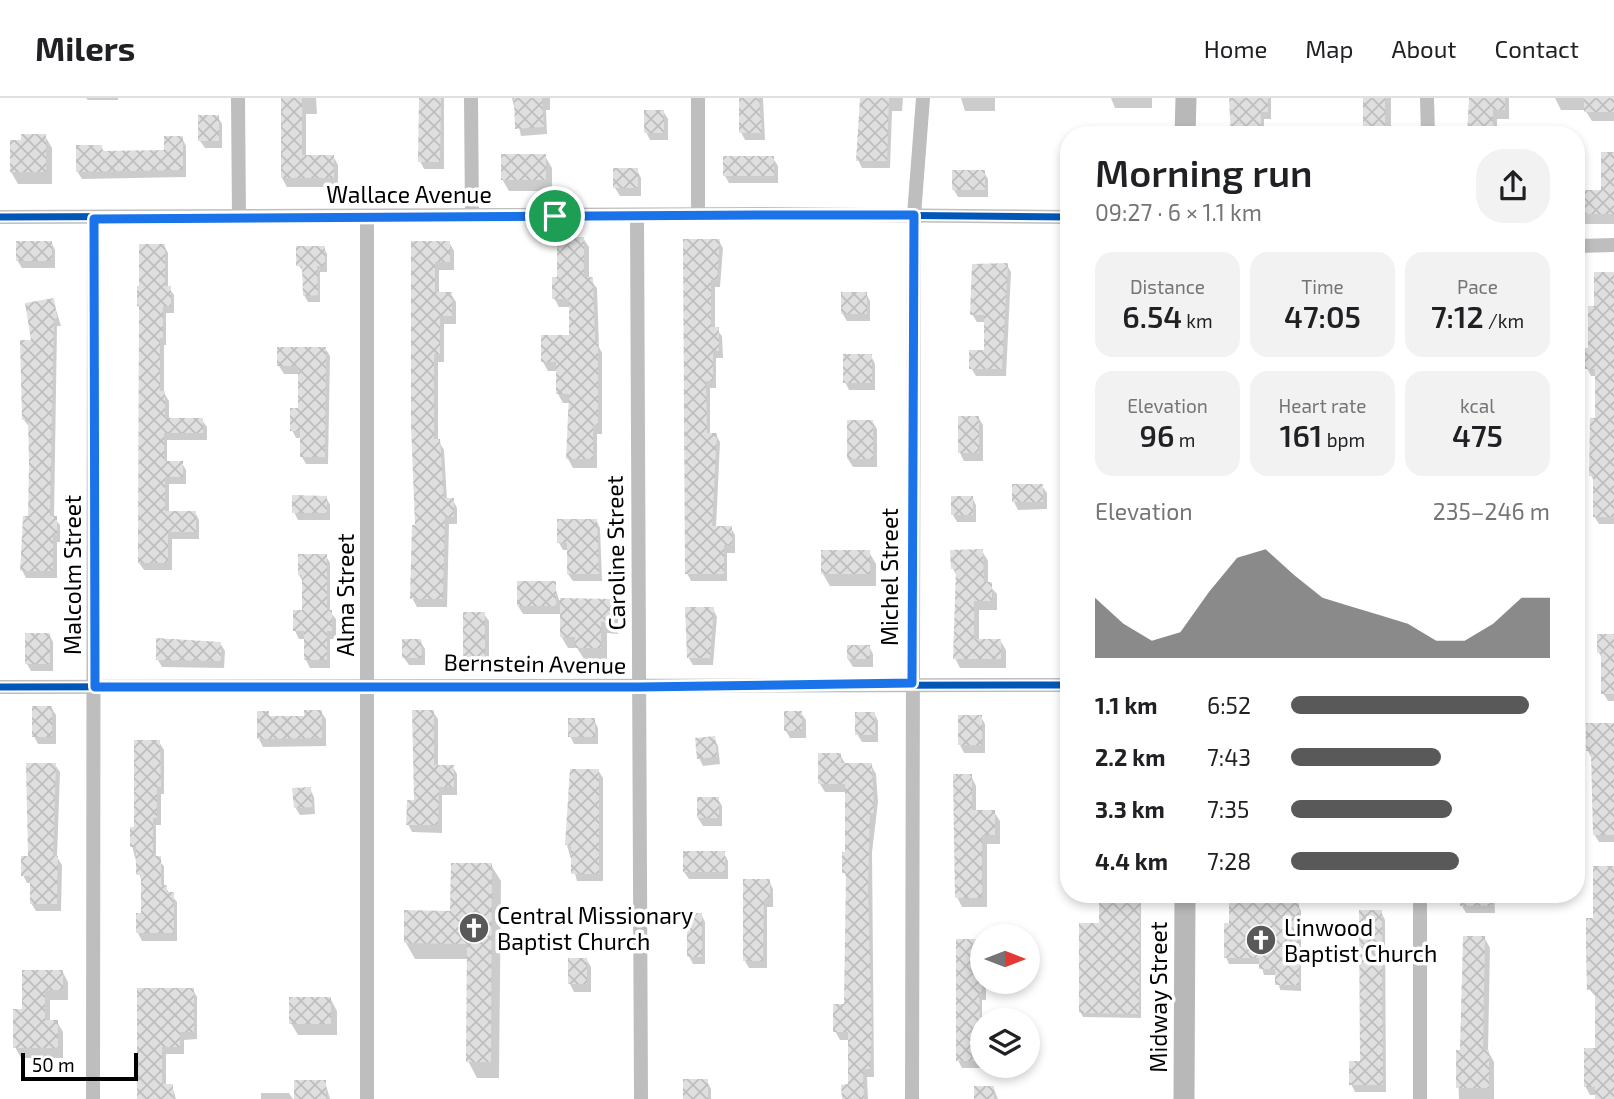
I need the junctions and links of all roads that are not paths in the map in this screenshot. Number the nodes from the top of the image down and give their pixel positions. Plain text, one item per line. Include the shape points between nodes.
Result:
1 (238, 98) edge
2 (471, 98) edge
3 (698, 98) edge
4 (923, 98) edge
5 (1185, 98) edge
6 (1427, 98) edge
7 (1185, 126) edge
8 (1427, 126) edge
9 (698, 215) junction
10 (914, 215) junction
11 (472, 216) junction
12 (637, 216) junction
13 (0, 217) edge
14 (367, 217) junction
15 (1060, 217) edge
16 (239, 218) junction
17 (94, 219) junction
18 (1614, 245) edge
19 (1585, 246) edge
20 (912, 683) junction
21 (368, 685) junction
22 (1060, 685) edge
23 (0, 687) edge
24 (95, 687) junction
25 (639, 687) junction
26 (1185, 903) edge
27 (1420, 903) edge
28 (93, 1099) edge
29 (367, 1099) edge
30 (641, 1099) edge
31 (912, 1099) edge
32 (1184, 1099) edge
33 (1420, 1099) edge

1 - 16 street
2 - 11 street
3 - 9 street
4 - 10 street, Michel Street
5 - 7 street
6 - 8 street
9 - 10 street, Wallace Avenue
9 - 12 street, Wallace Avenue
10 - 15 street, Wallace Avenue
10 - 20 street, Michel Street
11 - 12 street, Wallace Avenue
11 - 14 street, Wallace Avenue
12 - 25 street, Caroline Street
13 - 17 street, Wallace Avenue
14 - 16 street, Wallace Avenue
14 - 21 street, Alma Street
16 - 17 street, Wallace Avenue
17 - 24 street, Malcolm Street
18 - 19 street
20 - 22 street, Bernstein Avenue
20 - 25 street, Bernstein Avenue
20 - 31 street, Michel Street
21 - 24 street, Bernstein Avenue
21 - 25 street, Bernstein Avenue
21 - 29 street, Alma Street
23 - 24 street, Bernstein Avenue
24 - 28 street, Malcolm Street
25 - 30 street, Caroline Street
26 - 32 street, Midway Street
27 - 33 street

